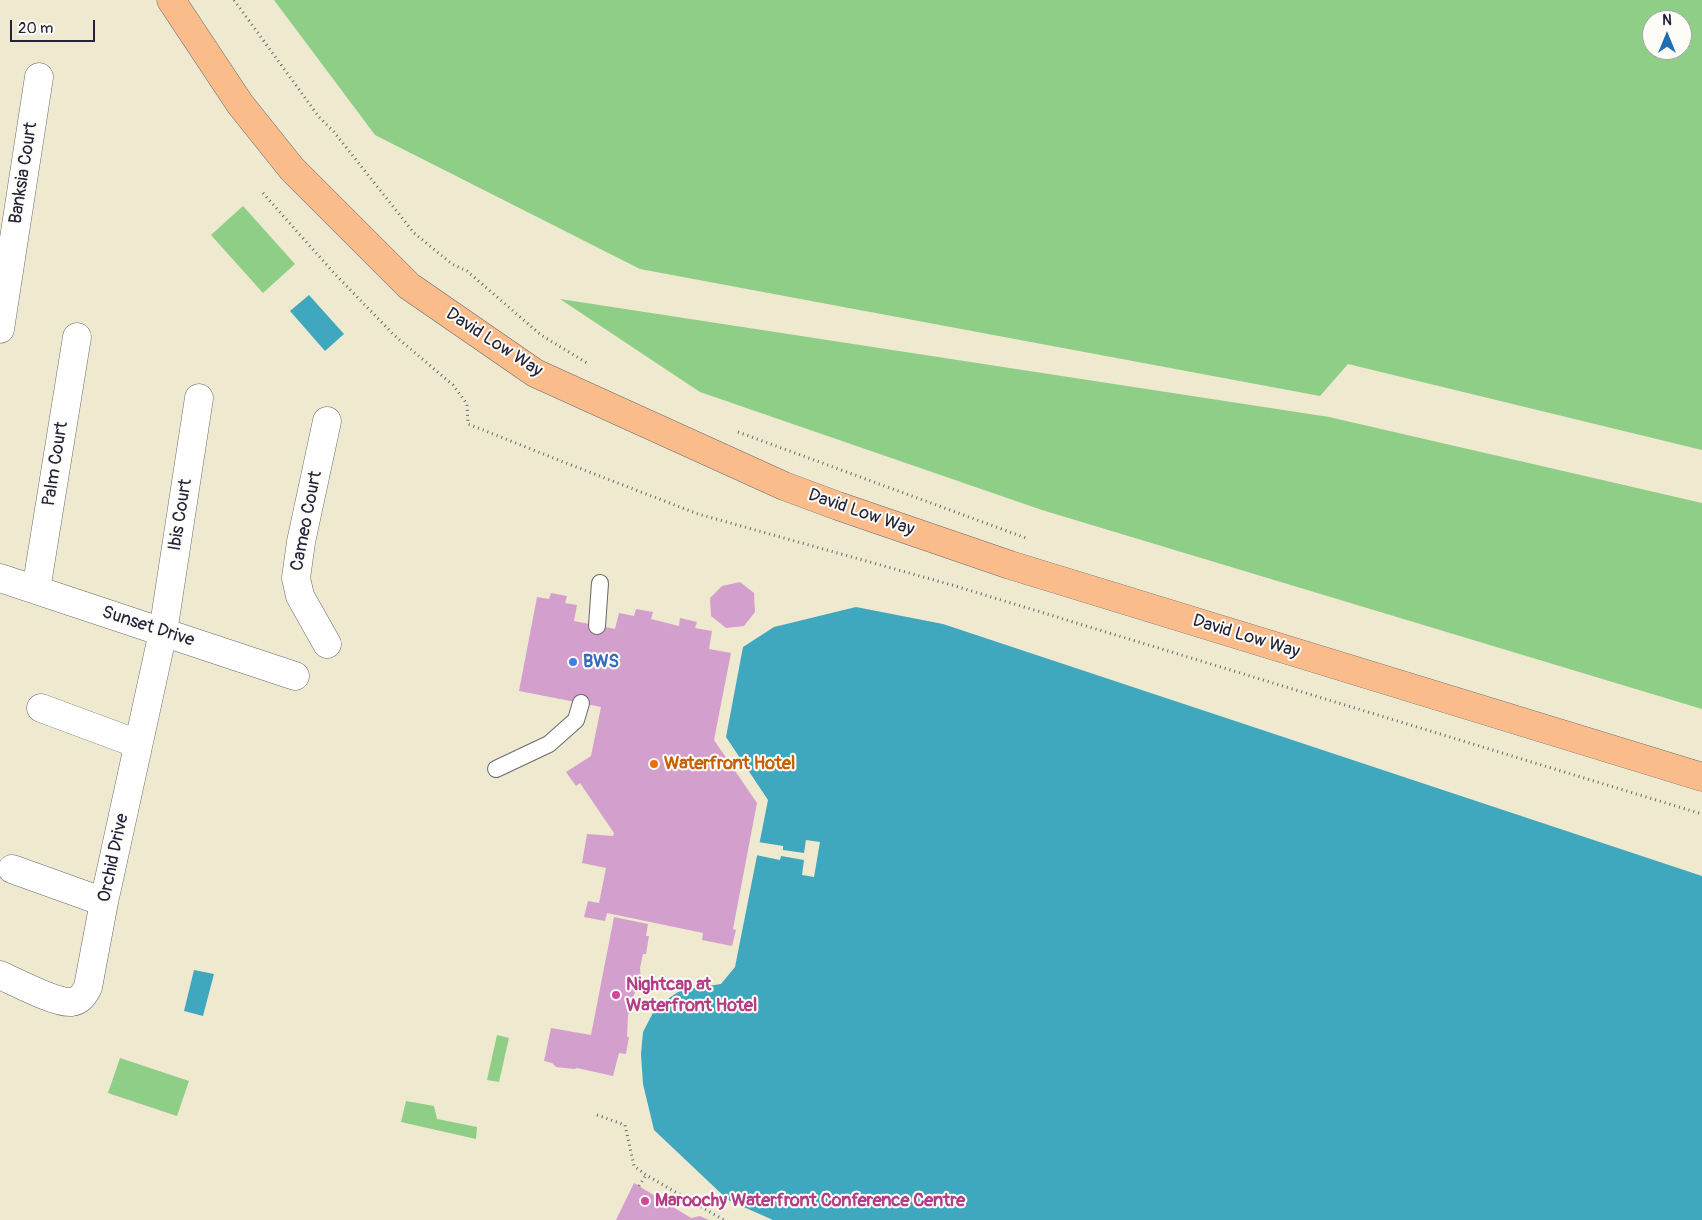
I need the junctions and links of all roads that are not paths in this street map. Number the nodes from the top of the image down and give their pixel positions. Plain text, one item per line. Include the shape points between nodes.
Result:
1 (171, 0) edge
2 (39, 76) dead end
3 (0, 329) edge
4 (77, 337) dead end
5 (199, 398) dead end
6 (327, 421) dead end
7 (0, 578) edge
8 (600, 583) dead end
9 (36, 590) junction
10 (598, 626) dead end
11 (163, 632) junction
12 (327, 644) dead end
13 (295, 676) dead end
14 (581, 703) dead end
15 (41, 708) dead end
16 (138, 744) junction
17 (496, 769) dead end
18 (1702, 776) edge
19 (12, 869) dead end
20 (104, 902) junction
21 (0, 975) edge

1 - 18 main road, David Low Way via 240,104 292,169 409,286 535,373 784,486 847,509 1010,565
2 - 3 street, Banksia Court
4 - 9 street, Palm Court
5 - 11 street, Ibis Court
6 - 12 street, Cameo Court via 296,578 300,596
7 - 9 street, Sunset Drive
8 - 10 lane
9 - 11 street, Sunset Drive
11 - 13 street, Sunset Drive
11 - 16 street, Orchid Drive
14 - 17 lane via 576,720 548,744
15 - 16 street
16 - 20 street, Orchid Drive
19 - 20 street
20 - 21 street, Orchid Drive via 89,982 80,999 71,1002 61,1000

